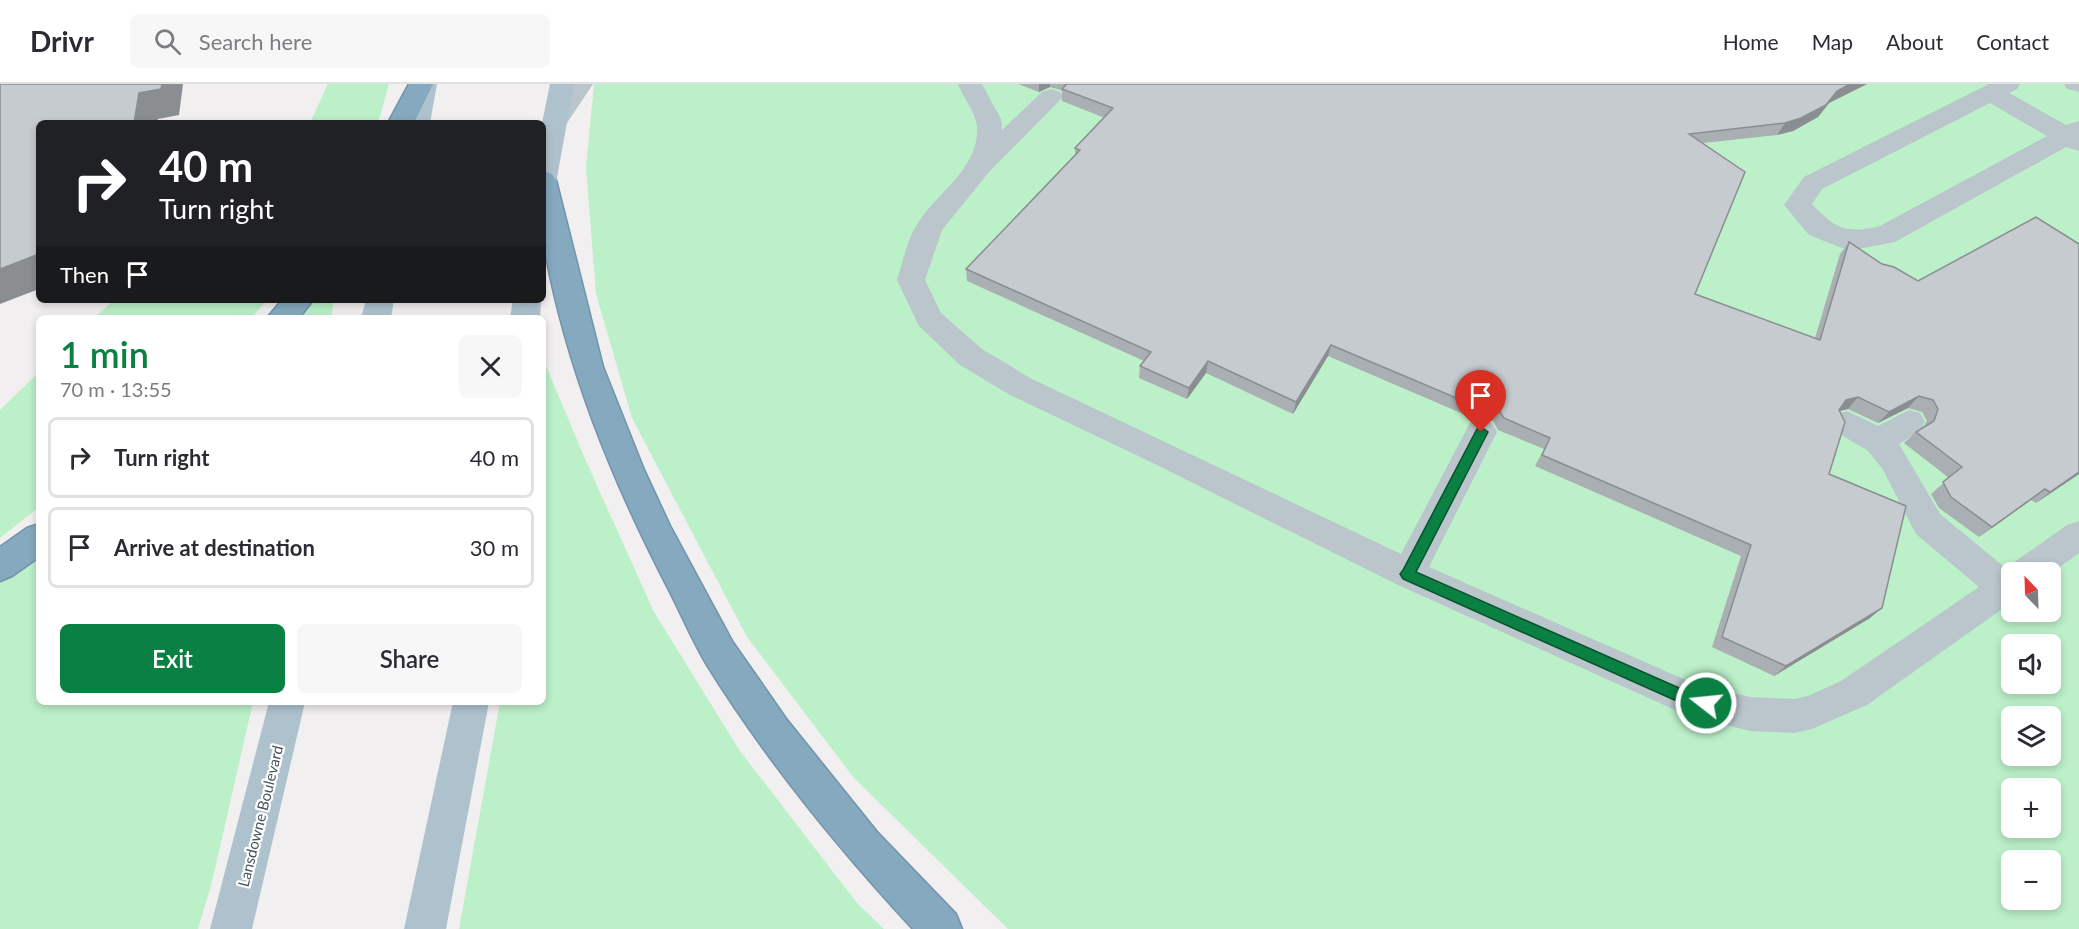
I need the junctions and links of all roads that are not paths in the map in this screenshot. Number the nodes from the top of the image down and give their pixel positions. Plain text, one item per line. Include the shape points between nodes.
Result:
1 (423, 84) edge
2 (562, 84) edge
3 (581, 84) edge
4 (970, 84) edge
5 (1999, 88) edge
6 (1051, 97) dead end
7 (404, 120) edge
8 (417, 120) edge
9 (554, 123) junction
10 (2074, 136) edge
11 (546, 166) edge
12 (980, 166) junction
13 (546, 194) edge
14 (296, 303) edge
15 (285, 315) edge
16 (1909, 422) edge
17 (1847, 423) edge
18 (1481, 432) dead end
19 (1878, 441) junction
20 (2079, 535) edge
21 (36, 540) edge
22 (2041, 562) edge
23 (0, 566) edge
24 (2001, 572) edge
25 (1408, 574) junction
26 (2001, 590) edge
27 (286, 705) edge
28 (470, 705) edge
29 (231, 929) edge
30 (425, 929) edge
31 (941, 929) edge

1 - 7 highway
1 - 8 main road
2 - 9 main road
3 - 9 lane
4 - 12 lane via 989,120 987,147
5 - 10 lane
5 - 10 lane via 1813,183 1797,205 1819,228 1852,241 1885,235
6 - 12 lane
9 - 11 main road
12 - 25 lane via 929,227 911,280 929,319 971,357 1021,387
13 - 31 highway via 588,368 655,531 719,652 774,732 863,846
14 - 15 highway
16 - 19 lane
17 - 19 lane
18 - 25 lane
19 - 24 lane via 1893,459 1928,524
20 - 22 lane
21 - 23 highway
25 - 26 lane via 1684,697 1750,714 1794,716 1854,693
27 - 29 main road, Lansdowne Boulevard
28 - 30 main road

